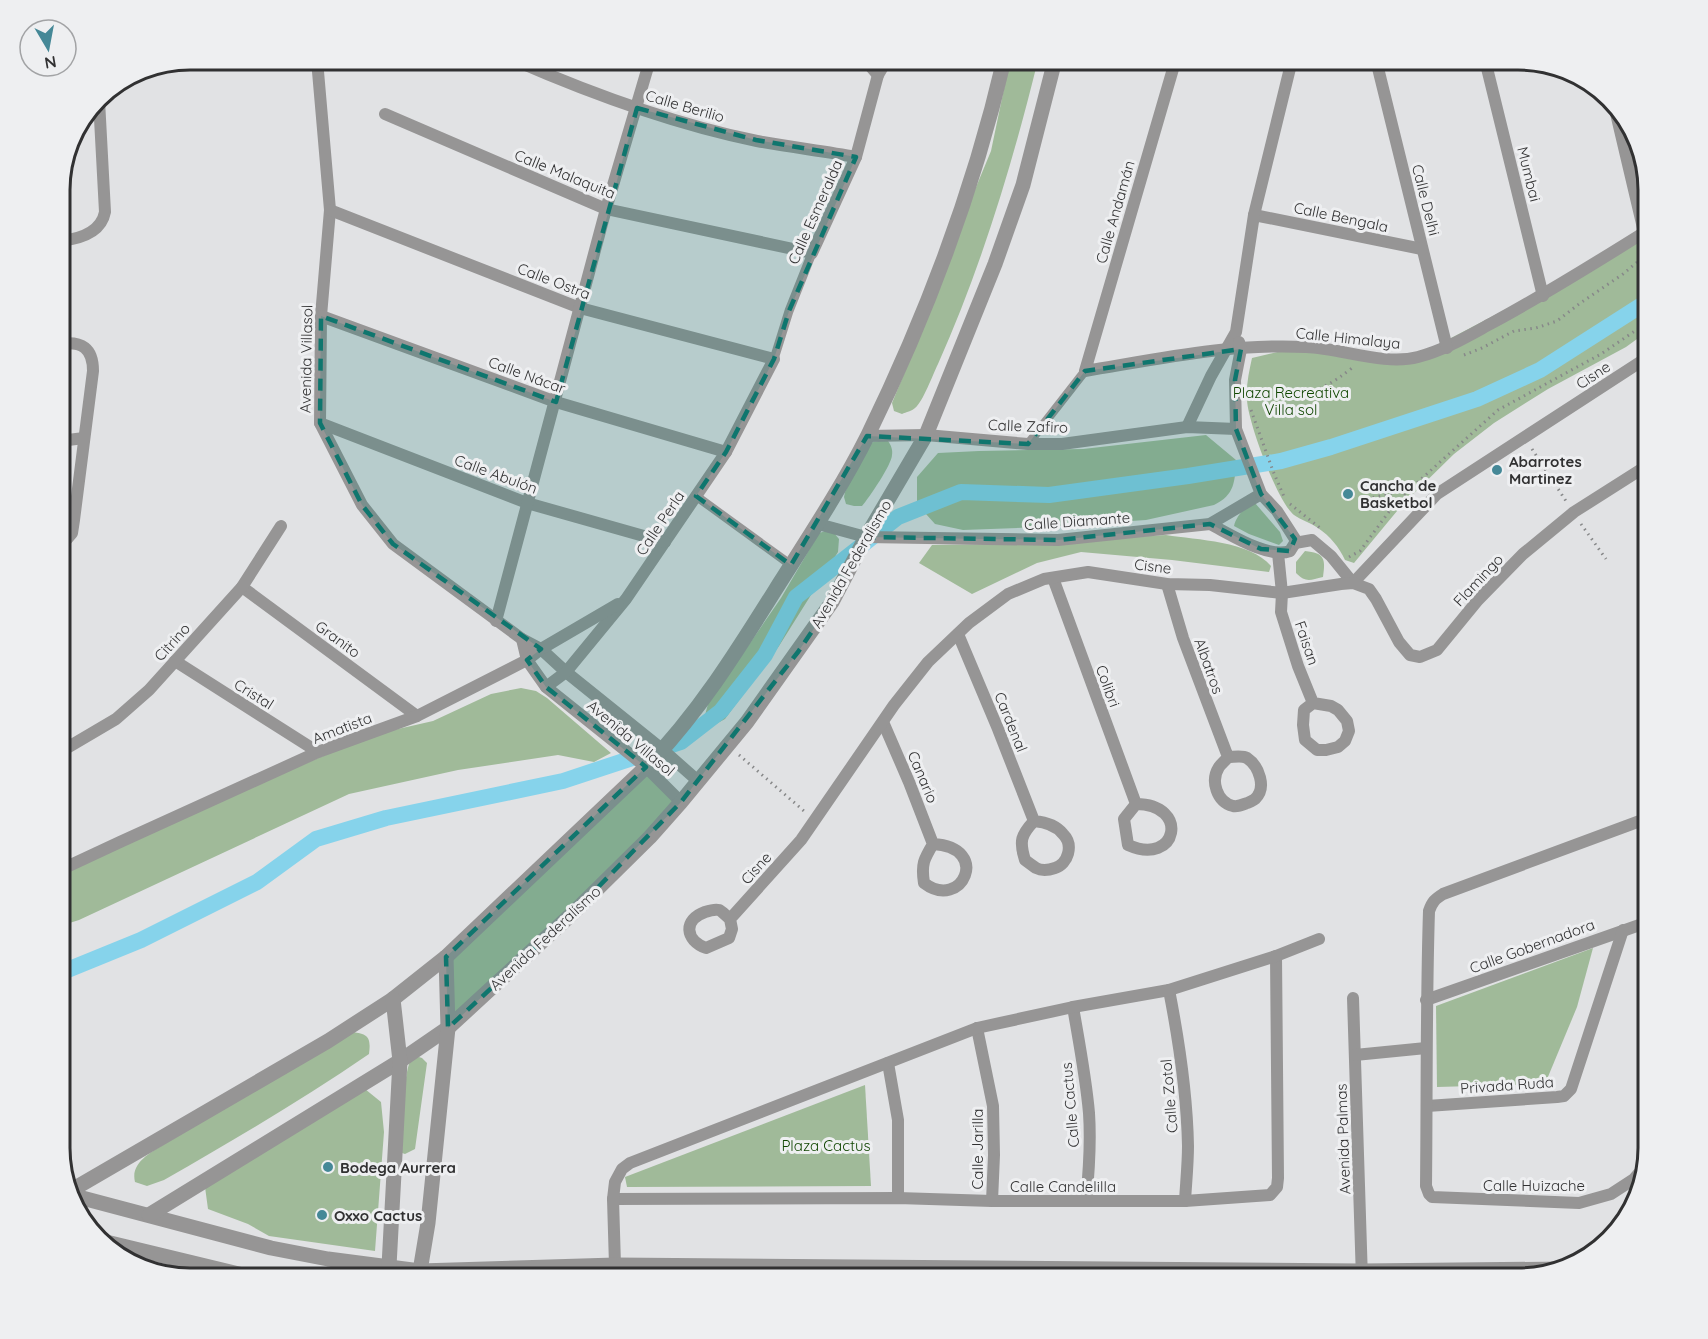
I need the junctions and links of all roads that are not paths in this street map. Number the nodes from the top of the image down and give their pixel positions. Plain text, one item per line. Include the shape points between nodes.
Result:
1 (318, 70) edge
2 (537, 70) edge
3 (647, 70) edge
4 (874, 70) edge
5 (881, 70) edge
6 (1002, 70) edge
7 (1052, 70) edge
8 (1176, 70) edge
9 (1290, 70) edge
10 (1378, 70) edge
11 (1488, 70) edge
12 (878, 75) junction
13 (637, 108) junction
14 (100, 112) edge
15 (385, 114) dead end
16 (1620, 129) edge
17 (856, 157) junction
18 (1638, 200) edge
19 (606, 209) junction
20 (330, 210) junction
21 (1254, 215) junction
22 (1638, 236) edge
23 (71, 239) edge
24 (1422, 249) junction
25 (812, 253) junction
26 (1544, 296) junction
27 (580, 308) junction
28 (321, 316) junction
29 (1236, 332) junction
30 (71, 342) edge
31 (1226, 348) junction
32 (1447, 348) junction
33 (1241, 349) junction
34 (774, 359) junction
35 (1638, 364) edge
36 (1085, 371) junction
37 (556, 402) junction
38 (320, 423) junction
39 (1188, 427) junction
40 (1236, 429) junction
41 (926, 435) junction
42 (867, 436) junction
43 (84, 438) junction
44 (71, 440) edge
45 (1028, 444) junction
46 (726, 452) junction
47 (1638, 471) edge
48 (1262, 494) junction
49 (696, 496) junction
50 (527, 502) junction
51 (818, 524) junction
52 (1210, 524) junction
53 (281, 526) dead end
54 (71, 533) edge
55 (866, 537) junction
56 (665, 543) junction
57 (1295, 543) junction
58 (1278, 553) junction
59 (791, 565) junction
60 (1053, 578) junction
61 (1353, 583) junction
62 (1167, 584) junction
63 (242, 587) junction
64 (1282, 593) junction
65 (626, 599) junction
66 (496, 621) junction
67 (958, 634) junction
68 (522, 639) junction
69 (541, 649) junction
70 (527, 660) junction
71 (175, 661) junction
72 (566, 672) junction
73 (546, 687) junction
74 (1313, 703) dead end
75 (417, 716) junction
76 (883, 722) junction
77 (71, 746) edge
78 (663, 750) junction
79 (318, 752) junction
80 (1228, 757) junction
81 (646, 767) junction
82 (698, 781) junction
83 (681, 802) junction
84 (1136, 804) junction
85 (1034, 821) junction
86 (1638, 822) edge
87 (933, 844) dead end
88 (71, 865) edge
89 (730, 919) dead end
90 (1638, 925) edge
91 (1623, 930) junction
92 (1319, 939) dead end
93 (1276, 956) junction
94 (446, 957) junction
95 (1169, 990) junction
96 (1353, 998) dead end
97 (393, 999) junction
98 (1426, 1000) junction
99 (1073, 1007) junction
100 (448, 1028) junction
101 (977, 1028) junction
102 (1426, 1048) junction
103 (1355, 1055) junction
104 (400, 1061) junction
105 (888, 1063) junction
106 (1427, 1106) junction
107 (1633, 1180) edge
108 (78, 1189) edge
109 (81, 1196) edge
110 (898, 1198) junction
111 (613, 1199) junction
112 (992, 1201) junction
113 (1086, 1201) junction
114 (1185, 1201) junction
115 (149, 1215) junction
116 (119, 1245) edge
117 (214, 1268) edge
118 (366, 1268) edge
119 (387, 1268) edge
120 (418, 1268) edge
121 (614, 1268) edge
122 (1362, 1268) edge

1 - 20 street, Avenida Villasol
2 - 13 street, Calle Berilio
3 - 13 street
4 - 12 street
5 - 12 street, Calle Esmeralda
6 - 42 street via 982,148 954,229 923,313
7 - 41 street, Avenida Federalismo via 1023,185
8 - 36 street, Calle Andamán
9 - 21 street
10 - 24 street, Calle Delhi
11 - 26 street, Mumbai
12 - 17 street, Calle Esmeralda
13 - 17 street, Calle Berilio via 756,141
13 - 19 street
14 - 23 street via 105,212 98,228
15 - 19 street, Calle Malaquita
16 - 18 street
17 - 25 street, Calle Esmeralda
19 - 25 street, Calle Malaquita
19 - 27 street
20 - 27 street, Calle Ostra
20 - 28 street, Avenida Villasol
21 - 24 street, Calle Bengala
21 - 29 street
22 - 26 street, Calle Himalaya
24 - 32 street, Calle Delhi
25 - 34 street, Calle Esmeralda
26 - 32 street, Calle Himalaya
27 - 34 street, Calle Ostra
27 - 37 street
28 - 37 street, Calle Nácar
28 - 38 street, Avenida Villasol
29 - 31 street
29 - 33 street
30 - 43 street via 84,347 93,363
31 - 33 street, Calle Himalaya
31 - 36 street, Calle Himalaya
31 - 39 street
32 - 33 street, Calle Himalaya via 1400,359 1306,347
33 - 40 street via 1235,380
34 - 46 street, Calle Perla
35 - 61 street, Cisne via 1437,494
36 - 45 street
37 - 46 street, Calle Nácar
37 - 50 street
38 - 50 street, Calle Abulón
38 - 66 street, Avenida Villasol via 362,506 381,532
39 - 40 street, Calle Zafiro
39 - 45 street, Calle Zafiro via 1062,444
40 - 48 street
41 - 42 street, Calle Zafiro
41 - 45 street, Calle Zafiro
41 - 55 street, Avenida Federalismo
42 - 51 street
43 - 44 street
43 - 54 street
46 - 49 street, Calle Perla
47 - 61 street, Flamingo via 1574,512 1531,547 1478,600 1437,650 1420,657 1410,655 1399,642 1369,589
48 - 52 street, Calle Diamante
48 - 57 street
49 - 56 street, Calle Perla
49 - 59 street
50 - 56 street, Calle Abulón
50 - 66 street
51 - 55 street, Calle Diamante
51 - 59 street
52 - 55 street, Calle Diamante via 1058,540
52 - 58 street
53 - 63 street, Citrino
55 - 82 street, Avenida Federalismo via 832,602 759,705
56 - 65 street, Calle Perla
57 - 58 street via 1290,551
57 - 61 street via 1312,540
58 - 64 street, Faisan
59 - 78 street via 737,651
60 - 62 street, Cisne via 1088,572
60 - 67 street, Cisne via 1008,594
60 - 84 street, Colibri
61 - 64 street, Cisne
62 - 64 street, Cisne
62 - 80 street, Albatros via 1183,639
63 - 71 street, Citrino
63 - 75 street, Granito
64 - 74 street, Faisan via 1283,621
65 - 69 street, Amatista
65 - 72 street, Calle Perla
66 - 68 street, Avenida Villasol
67 - 76 street, Cisne via 928,662
67 - 85 street, Cardenal
68 - 69 street, Avenida Villasol
68 - 70 street, Avenida Villasol
69 - 70 street, Amatista
69 - 72 street, Avenida Villasol
70 - 73 street, Avenida Villasol
70 - 75 street, Amatista
71 - 77 street, Citrino via 116,719
71 - 79 street, Cristal
72 - 73 street, Calle Perla
72 - 78 street, Avenida Villasol
73 - 81 street, Avenida Villasol
75 - 79 street, Amatista
76 - 87 street, Canario
76 - 89 street, Cisne via 801,840
78 - 81 street
78 - 82 street, Avenida Villasol
79 - 88 street, Amatista
80 - 80 street via 1240,756 1255,766 1261,779 1255,800 1234,806 1219,796 1214,785 1218,768
81 - 83 street, Avenida Villasol
81 - 94 street
82 - 83 street, Avenida Federalismo
83 - 100 street, Avenida Federalismo via 574,912
84 - 84 street via 1160,809 1170,819 1169,842 1148,850 1128,845 1124,819
85 - 85 street via 1044,822 1065,835 1068,857 1060,867 1038,870 1025,860 1023,833
86 - 98 street via 1443,894 1432,902
90 - 91 street, Calle Gobernadora
91 - 98 street, Calle Gobernadora
91 - 106 street, Privada Ruda via 1571,1089 1564,1096
92 - 93 street
93 - 95 street
93 - 114 street, Calle Candelilla via 1277,1187 1266,1196
94 - 97 street
94 - 100 street
95 - 99 street
95 - 114 street, Calle Zotol via 1185,1091
96 - 103 street, Avenida Palmas
97 - 104 street
97 - 108 street
98 - 102 street
99 - 101 street
99 - 113 street, Calle Cactus via 1089,1113
100 - 104 street, Avenida Federalismo
100 - 120 street via 428,1223
101 - 105 street
101 - 112 street, Calle Jarilla via 993,1106
102 - 103 street
102 - 106 street
103 - 122 street, Avenida Palmas
104 - 115 street, Avenida Federalismo
104 - 119 street
105 - 110 street via 898,1120
105 - 111 street via 630,1163 617,1175
106 - 107 street, Calle Huizache via 1426,1186 1432,1197 1579,1203 1611,1194
109 - 115 street
110 - 111 street, Calle Candelilla
110 - 112 street, Calle Candelilla
111 - 121 street
112 - 113 street, Calle Candelilla
113 - 114 street, Calle Candelilla
115 - 118 street via 271,1248
116 - 117 street

